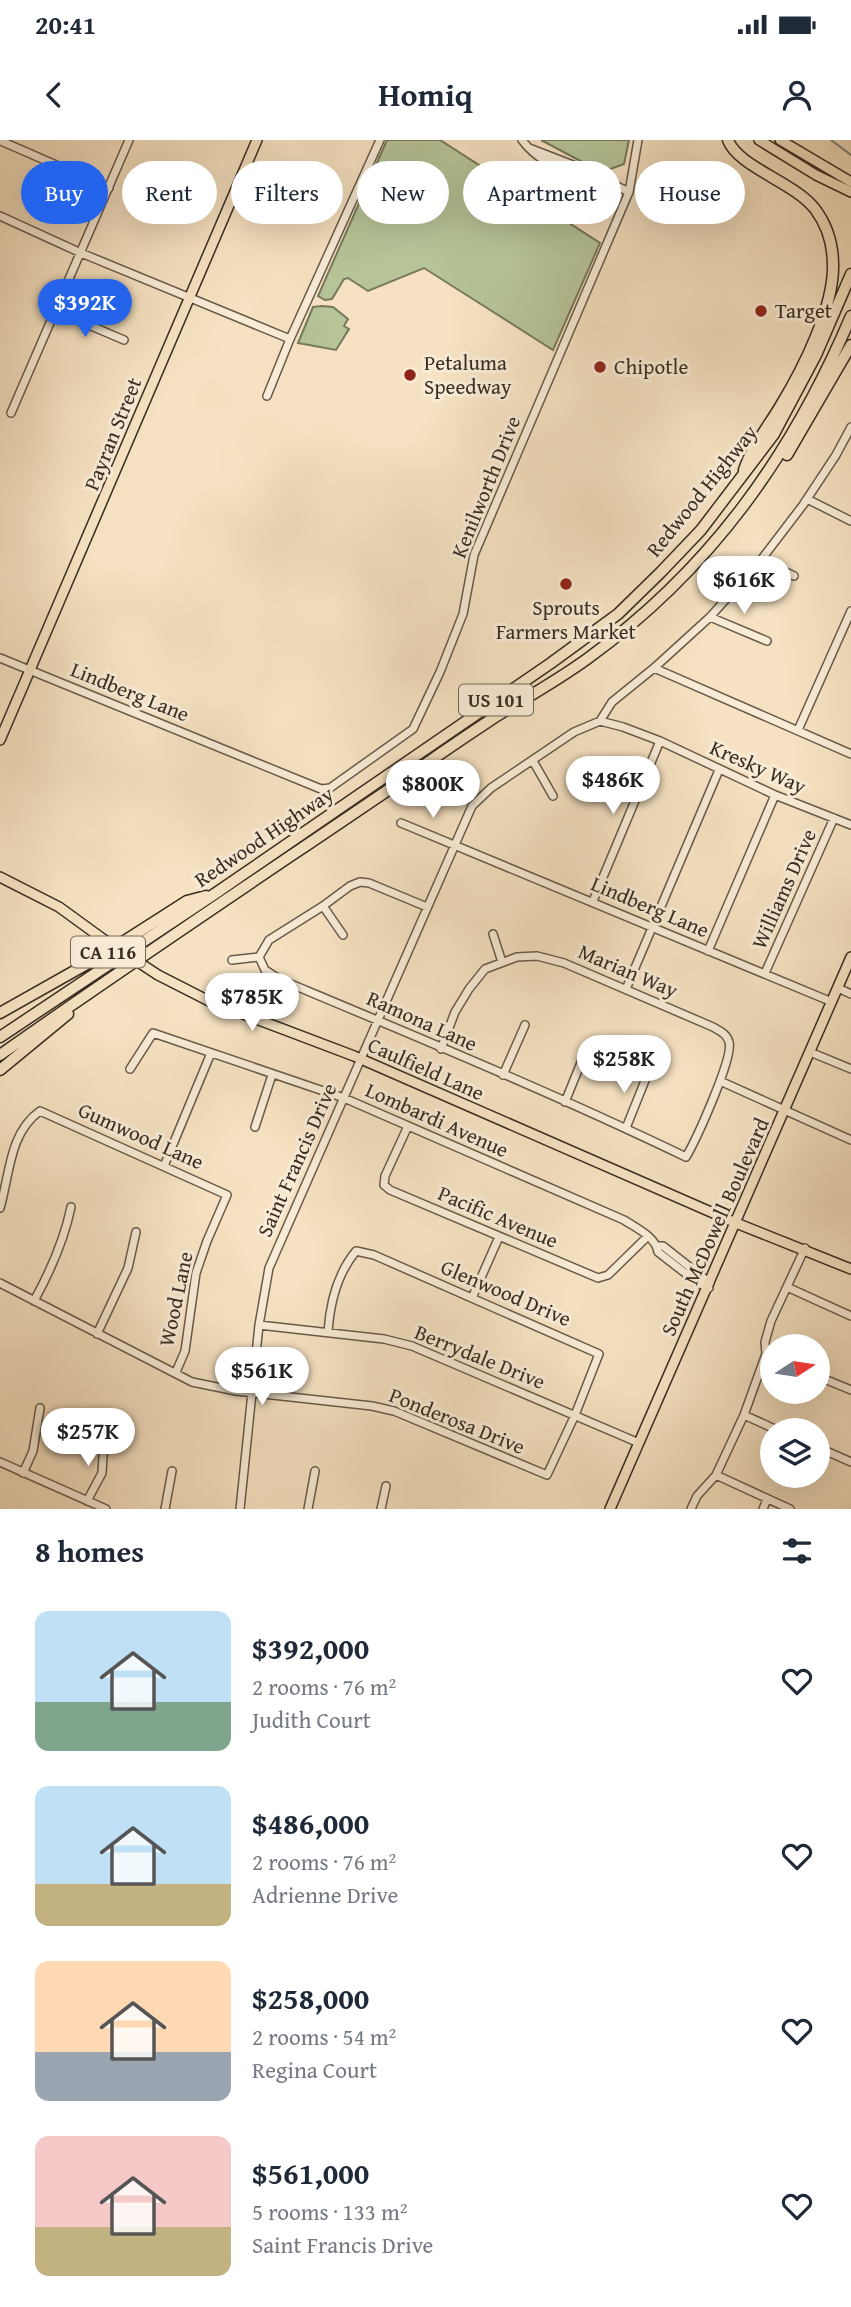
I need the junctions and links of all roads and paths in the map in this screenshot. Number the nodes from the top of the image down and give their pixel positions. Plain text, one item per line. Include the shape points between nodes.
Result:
1 (130, 140) edge
2 (257, 140) edge
3 (380, 140) edge
4 (522, 140) edge
5 (638, 140) edge
6 (728, 140) edge
7 (759, 140) edge
8 (780, 140) edge
9 (1, 141) edge
10 (851, 182) edge
11 (109, 188) junction
12 (629, 192) junction
13 (851, 192) edge
14 (0, 216) edge
15 (81, 253) junction
16 (851, 274) edge
17 (188, 298) junction
18 (56, 311) junction
19 (851, 316) edge
20 (124, 340) dead end
21 (289, 340) junction
22 (851, 345) edge
23 (267, 396) dead end
24 (11, 414) dead end
25 (851, 427) edge
26 (771, 469) junction
27 (740, 480) junction
28 (807, 499) junction
29 (851, 520) edge
30 (761, 560) junction
31 (794, 576) dead end
32 (851, 611) edge
33 (710, 617) junction
34 (767, 641) dead end
35 (0, 658) edge
36 (654, 668) junction
37 (30, 671) junction
38 (600, 721) junction
39 (798, 730) junction
40 (0, 740) edge
41 (660, 741) junction
42 (851, 754) edge
43 (533, 761) junction
44 (719, 770) junction
45 (326, 789) joint
46 (775, 795) junction
47 (553, 796) dead end
48 (834, 818) junction
49 (401, 823) dead end
50 (851, 825) edge
51 (454, 844) junction
52 (0, 877) edge
53 (216, 893) junction
54 (593, 901) junction
55 (323, 906) junction
56 (427, 907) junction
57 (651, 928) junction
58 (493, 934) dead end
59 (343, 935) dead end
60 (708, 951) junction
61 (258, 957) junction
62 (851, 957) edge
63 (232, 960) dead end
64 (502, 961) junction
65 (125, 967) junction
66 (765, 973) junction
67 (838, 988) junction
68 (626, 989) junction
69 (851, 994) edge
70 (832, 1002) junction
71 (0, 1013) edge
72 (379, 1021) junction
73 (525, 1025) dead end
74 (0, 1037) edge
75 (587, 1048) dead end
76 (441, 1049) junction
77 (810, 1052) junction
78 (211, 1053) junction
79 (0, 1055) edge
80 (362, 1060) junction
81 (130, 1069) dead end
82 (851, 1069) edge
83 (0, 1070) edge
84 (648, 1073) dead end
85 (272, 1075) junction
86 (503, 1075) junction
87 (720, 1081) junction
88 (344, 1098) junction
89 (565, 1102) junction
90 (785, 1110) junction
91 (408, 1126) junction
92 (255, 1127) dead end
93 (626, 1128) junction
94 (851, 1140) edge
95 (164, 1166) junction
96 (228, 1195) joint
97 (71, 1207) dead end
98 (0, 1208) edge
99 (736, 1223) junction
100 (136, 1232) dead end
101 (648, 1236) junction
102 (499, 1237) junction
103 (804, 1248) junction
104 (851, 1269) edge
105 (0, 1283) edge
106 (709, 1285) junction
107 (787, 1287) junction
108 (472, 1298) junction
109 (34, 1301) junction
110 (851, 1315) edge
111 (259, 1325) junction
112 (328, 1332) junction
113 (97, 1334) junction
114 (767, 1334) edge
115 (176, 1372) junction
116 (760, 1377) edge
117 (830, 1381) edge
118 (851, 1390) edge
119 (252, 1393) junction
120 (40, 1408) dead end
121 (575, 1415) junction
122 (744, 1415) junction
123 (760, 1422) edge
124 (103, 1440) dead end
125 (639, 1443) junction
126 (830, 1453) edge
127 (0, 1462) edge
128 (851, 1462) edge
129 (172, 1471) dead end
130 (315, 1471) dead end
131 (23, 1473) junction
132 (547, 1475) joint
133 (716, 1475) junction
134 (386, 1486) dead end
135 (767, 1499) junction
136 (87, 1501) junction
137 (106, 1509) edge
138 (165, 1509) edge
139 (240, 1509) edge
140 (308, 1509) edge
141 (381, 1509) edge
142 (610, 1509) edge
143 (691, 1509) edge
144 (763, 1509) edge
145 (790, 1509) edge

1 - 11 street
2 - 17 main road, Payran Street
3 - 21 street
4 - 12 street via 529,148
5 - 12 street, Kenilworth Drive
6 - 27 highway via 735,152 815,209 830,238 834,267 813,340 783,402 750,452
7 - 13 main road
8 - 10 main road
9 - 11 street
11 - 15 street
12 - 45 street, Kenilworth Drive via 474,555 463,614 413,729
14 - 15 street
15 - 17 street
15 - 18 street
16 - 27 highway, Redwood Highway / US 101 via 800,388
17 - 21 street
17 - 37 main road, Payran Street
18 - 20 street
18 - 24 street
19 - 26 highway, Redwood Highway / US 101 via 833,360
21 - 23 street
22 - 26 highway via 788,453
25 - 28 street
26 - 65 highway, Redwood Highway / US 101 via 732,523 628,628
27 - 53 highway, Redwood Highway / US 101 via 701,530 618,614
28 - 29 street
28 - 30 street
30 - 31 street
30 - 33 street
32 - 39 street
33 - 34 street
33 - 36 street
35 - 37 street, Lindberg Lane
36 - 38 street via 611,702
36 - 39 street
37 - 40 main road, Payran Street
37 - 45 street, Lindberg Lane
38 - 41 street, Kresky Way
38 - 43 street via 574,732
39 - 42 street
41 - 44 street, Kresky Way
41 - 54 street
43 - 47 street
43 - 51 street via 472,806
44 - 46 street, Kresky Way
44 - 57 street
46 - 48 street, Kresky Way
46 - 60 street
48 - 50 street, Kresky Way
48 - 66 street, Williams Drive
49 - 51 street, Lindberg Lane
51 - 54 street, Lindberg Lane
51 - 56 street, Saint Francis Drive
52 - 80 main road, Caulfield Lane, bridge via 59,907 158,975 209,1001
53 - 71 highway, CA 116 via 187,901
53 - 74 highway, Redwood Highway / US 101
54 - 57 street, Lindberg Lane
55 - 56 street via 360,882
55 - 59 street
55 - 61 street via 269,940
56 - 72 street, Saint Francis Drive
57 - 60 street, Lindberg Lane
57 - 68 street
58 - 64 street
60 - 66 street, Lindberg Lane
61 - 63 street
61 - 72 street, Ramona Lane via 265,970 279,979
62 - 67 main road, South McDowell Boulevard
64 - 68 street, Marian Way via 537,956
64 - 76 street, Marian Way via 485,969 469,989
65 - 79 highway, Redwood Highway / US 101
65 - 83 highway, CA 116
66 - 70 street, Lindberg Lane
67 - 69 street
67 - 70 main road, South McDowell Boulevard
68 - 87 street, Marian Way via 723,1032 730,1052
70 - 77 main road, South McDowell Boulevard
72 - 76 street, Ramona Lane
72 - 80 street, Saint Francis Drive
73 - 86 street
75 - 89 street
76 - 86 street, Ramona Lane
77 - 82 street
77 - 90 main road, South McDowell Boulevard
78 - 81 street, Lombardi Avenue via 153,1033
78 - 85 street, Lombardi Avenue
78 - 95 street
80 - 88 street, Saint Francis Drive
80 - 99 main road, Caulfield Lane
84 - 93 street
85 - 88 street, Lombardi Avenue
85 - 92 street
86 - 89 street, Ramona Lane
87 - 90 street
87 - 93 street, Ramona Lane via 686,1157
88 - 91 street, Lombardi Avenue
88 - 111 street, Saint Francis Drive via 270,1268
89 - 93 street, Ramona Lane
90 - 94 street
90 - 99 main road, South McDowell Boulevard
91 - 101 street, Lombardi Avenue via 624,1220
91 - 102 street, Pacific Avenue via 384,1185
95 - 96 street, Gumwood Lane
95 - 98 street, Gumwood Lane via 40,1111 28,1120 16,1142
96 - 115 street, Wood Lane via 196,1273 185,1351
97 - 109 street via 56,1260
99 - 103 main road, Caulfield Lane
99 - 106 main road, South McDowell Boulevard
100 - 113 street via 128,1268
101 - 102 street, Pacific Avenue via 608,1275 598,1278
101 - 106 street, Lombardi Avenue via 658,1252 698,1283
102 - 108 street
103 - 104 main road, Caulfield Lane
103 - 107 street
105 - 109 street, Ponderosa Drive
106 - 125 main road, South McDowell Boulevard
107 - 110 street
107 - 114 street
108 - 112 street, Glenwood Drive via 356,1251 337,1283
108 - 121 street, Glenwood Drive via 599,1353
109 - 113 street, Ponderosa Drive
111 - 112 street, Berrydale Drive
111 - 119 street, Saint Francis Drive
112 - 121 street, Berrydale Drive via 412,1346
113 - 115 street, Ponderosa Drive
115 - 119 street, Ponderosa Drive via 192,1382
116 - 122 street
117 - 118 street
119 - 132 street, Ponderosa Drive via 394,1411
119 - 139 street, Saint Francis Drive
120 - 131 street via 33,1451
121 - 125 street, Berrydale Drive
121 - 132 street, Glenwood Drive
122 - 123 street
122 - 133 street
124 - 136 street via 102,1473
125 - 142 main road, South McDowell Boulevard
126 - 128 street
127 - 131 street
129 - 138 street
130 - 140 street
131 - 136 street
133 - 135 street
133 - 143 street
134 - 141 street
135 - 144 street
135 - 145 street
136 - 137 street

